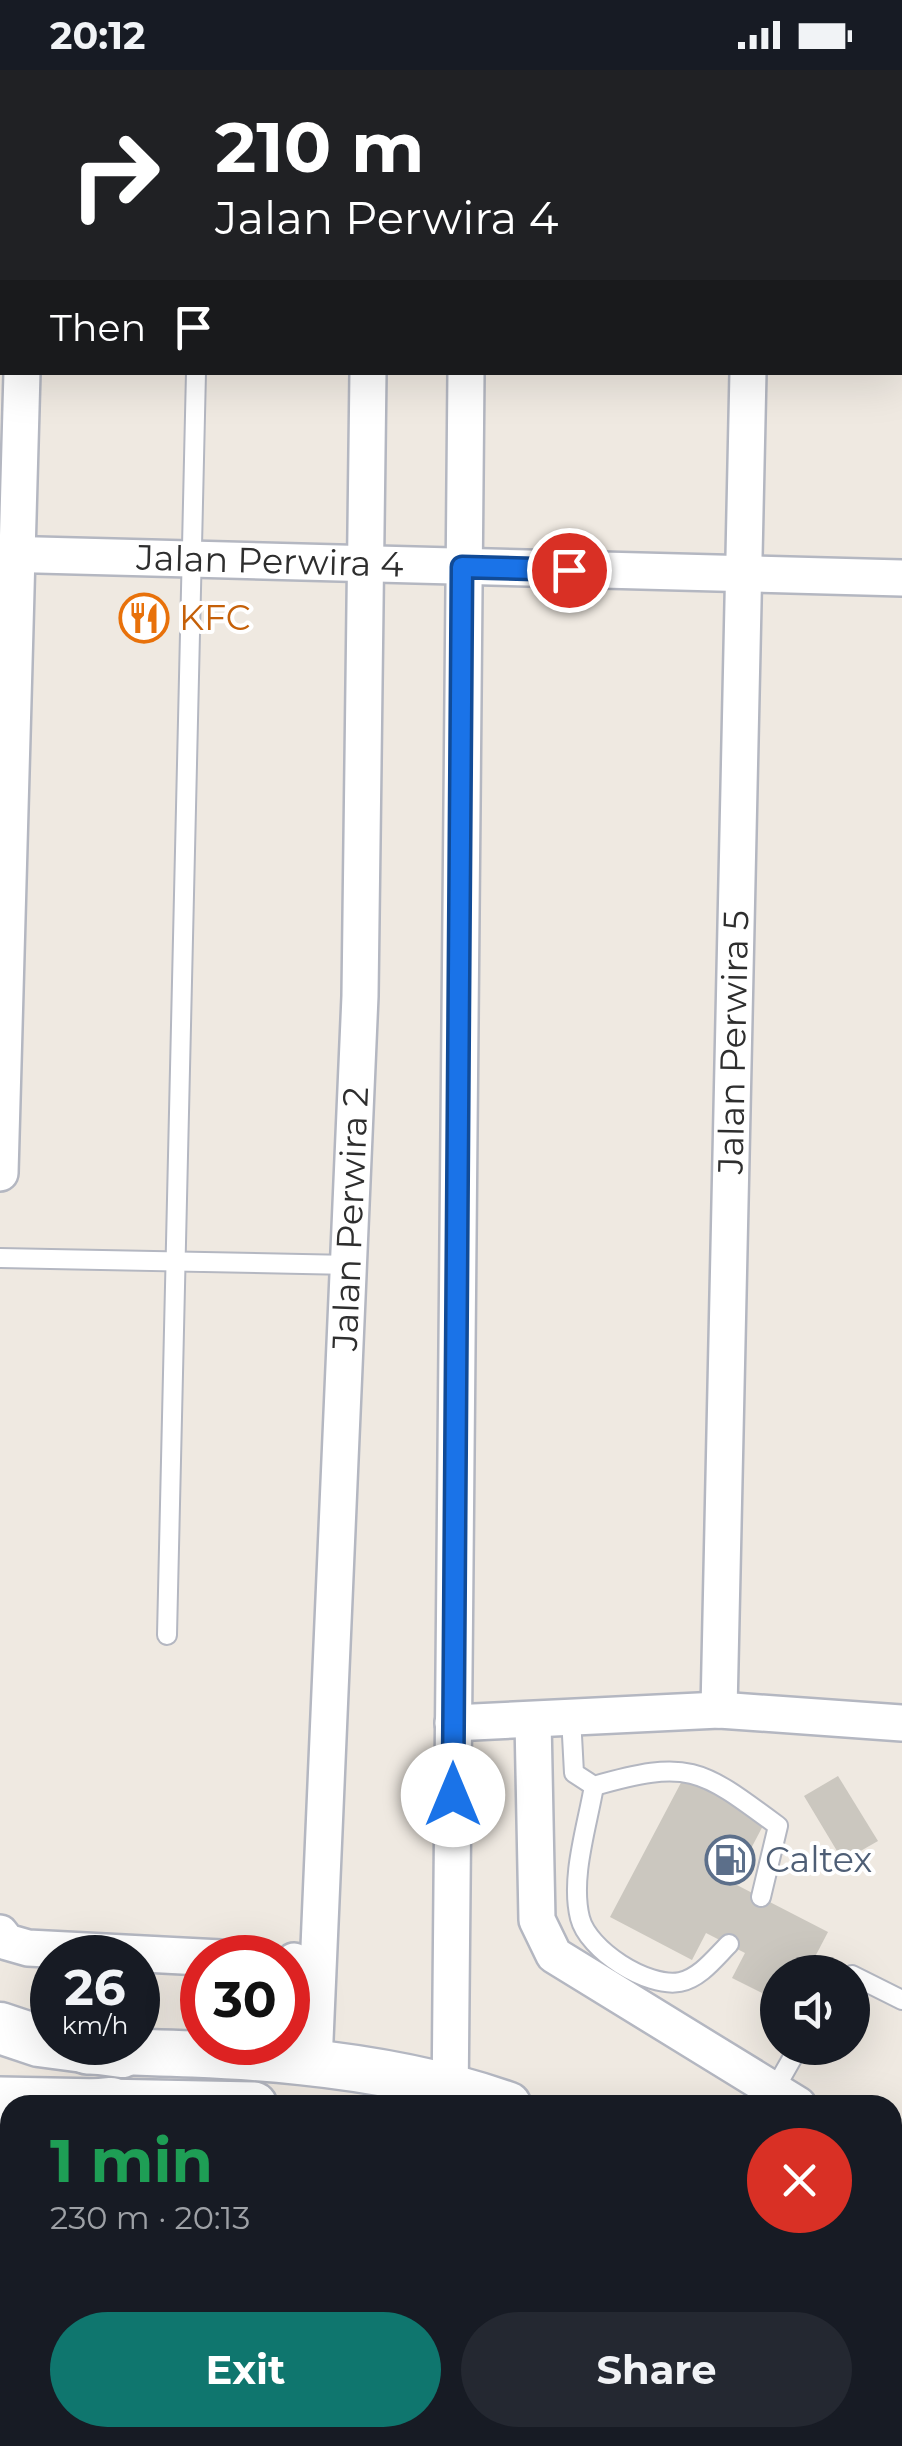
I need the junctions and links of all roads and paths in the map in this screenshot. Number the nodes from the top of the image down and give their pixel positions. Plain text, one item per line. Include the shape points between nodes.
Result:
1 (22, 375) edge
2 (196, 375) edge
3 (368, 375) edge
4 (466, 375) edge
5 (748, 375) edge
6 (8, 554) edge
7 (192, 559) junction
8 (364, 564) junction
9 (462, 567) junction
10 (746, 574) junction
11 (902, 578) edge
12 (0, 1173) edge
13 (0, 1258) edge
14 (175, 1261) junction
15 (351, 1264) junction
16 (168, 1635) dead end
17 (719, 1710) junction
18 (571, 1718) junction
19 (534, 1720) junction
20 (453, 1723) junction
21 (902, 1723) edge
22 (594, 1786) junction
23 (761, 1897) dead end
24 (0, 1933) edge
25 (302, 1935) edge
26 (729, 1944) dead end
27 (180, 1956) edge
28 (870, 1984) edge
29 (902, 2000) edge
30 (0, 2028) edge
31 (30, 2038) edge
32 (0, 2050) edge
33 (30, 2050) edge
34 (310, 2064) edge
35 (792, 2065) edge
36 (450, 2095) edge
37 (770, 2095) edge
38 (781, 2095) edge

1 - 6 street
2 - 7 lane
3 - 8 street, Jalan Perwira 2
4 - 9 street
5 - 10 street, Jalan Perwira 5
6 - 7 street, Jalan Perwira 4
6 - 12 street
7 - 8 street, Jalan Perwira 4
7 - 14 lane
8 - 9 street, Jalan Perwira 4
8 - 15 street, Jalan Perwira 2
9 - 10 street, Jalan Perwira 4
9 - 20 street
10 - 11 street, Jalan Perwira 4
10 - 17 street, Jalan Perwira 5
13 - 14 lane
14 - 15 lane
14 - 16 lane
15 - 25 street, Jalan Perwira 2
17 - 18 street
17 - 21 street
18 - 19 street
18 - 22 lane via 574,1773
19 - 20 street
19 - 37 street via 542,1939 554,1955
20 - 36 street
22 - 23 lane via 648,1771 692,1771 738,1796 778,1826
22 - 26 lane via 576,1891 581,1922 598,1948 659,1982 680,1982
24 - 27 street via 28,1948
28 - 29 lane
30 - 31 main road
32 - 33 street
34 - 36 street
35 - 38 lane

